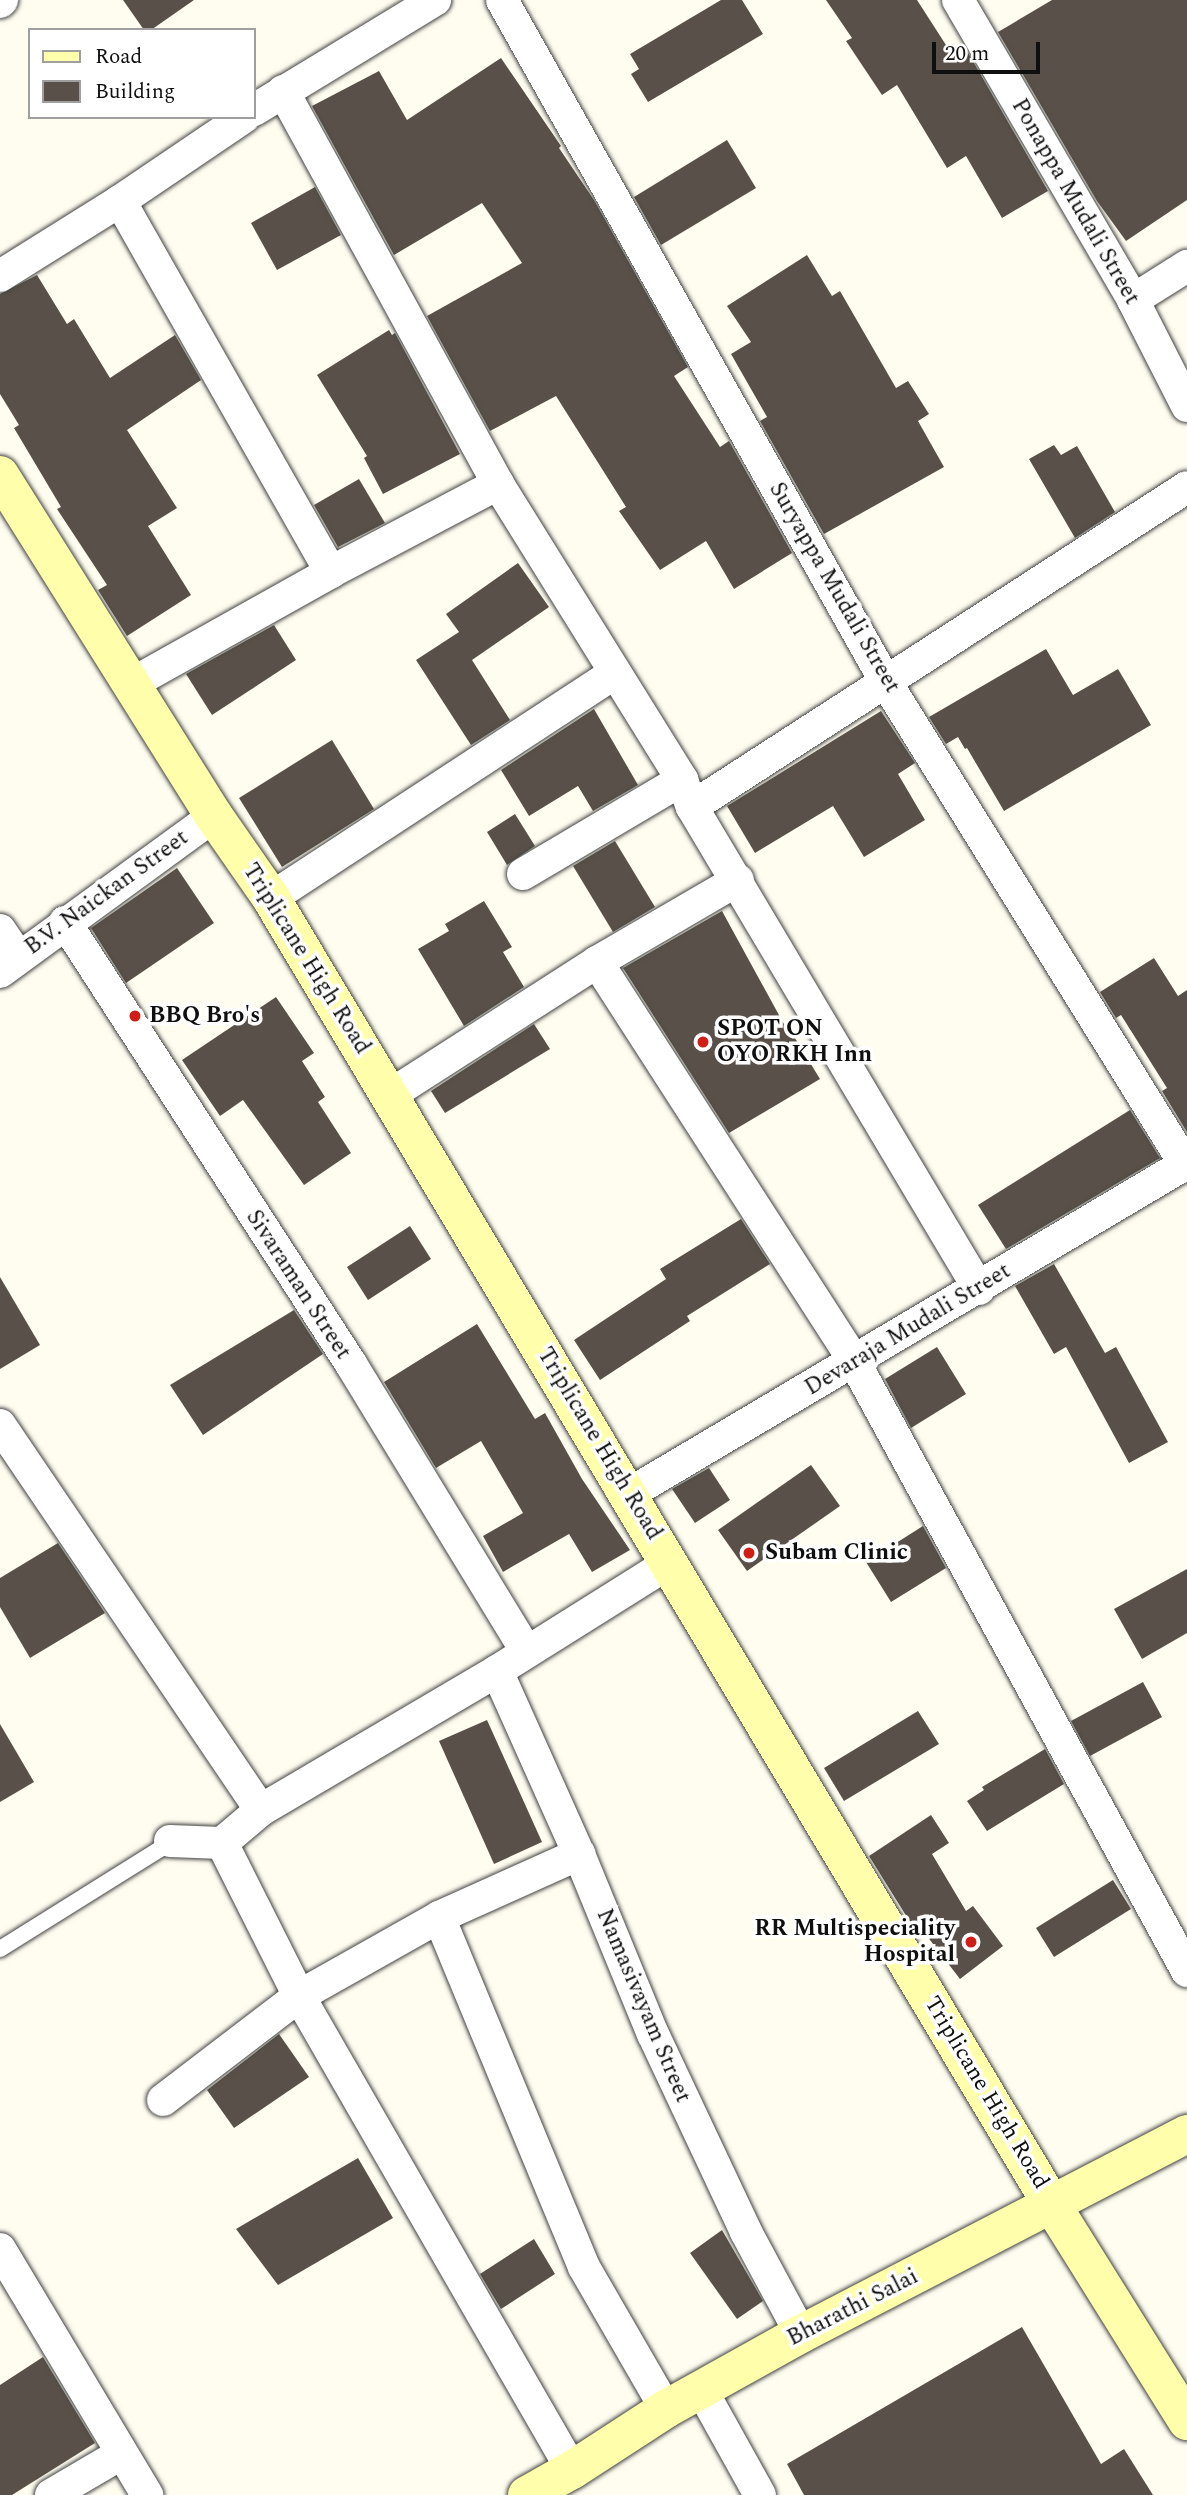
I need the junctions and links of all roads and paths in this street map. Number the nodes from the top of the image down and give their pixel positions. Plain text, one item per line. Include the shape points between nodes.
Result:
1 (435, 0) edge
2 (502, 0) edge
3 (958, 0) edge
4 (283, 90) junction
5 (256, 109) edge
6 (241, 119) edge
7 (120, 201) junction
8 (1187, 266) edge
9 (0, 276) edge
10 (1133, 300) junction
11 (1187, 406) edge
12 (0, 475) edge
13 (498, 484) junction
14 (1187, 487) edge
15 (331, 572) junction
16 (615, 673) junction
17 (131, 684) junction
18 (887, 684) junction
19 (687, 794) junction
20 (214, 816) junction
21 (523, 874) dead end
22 (738, 880) junction
23 (271, 898) junction
24 (65, 922) junction
25 (0, 930) edge
26 (597, 962) junction
27 (9, 965) edge
28 (390, 1095) junction
29 (1186, 1164) edge
30 (979, 1289) junction
31 (855, 1363) junction
32 (0, 1425) edge
33 (627, 1495) junction
34 (671, 1562) junction
35 (526, 1651) junction
36 (498, 1671) junction
37 (261, 1810) junction
38 (222, 1843) junction
39 (165, 1845) joint
40 (579, 1854) junction
41 (439, 1917) junction
42 (0, 1949) edge
43 (1187, 1971) edge
44 (299, 1996) junction
45 (163, 2100) dead end
46 (1187, 2134) edge
47 (1052, 2204) junction
48 (0, 2249) edge
49 (800, 2334) junction
50 (701, 2389) junction
51 (666, 2409) junction
52 (1185, 2413) edge
53 (121, 2454) junction
54 (572, 2470) junction
55 (51, 2495) edge
56 (147, 2495) edge
57 (527, 2495) edge
58 (760, 2495) edge

1 - 4 street
2 - 18 street, Suryappa Mudali Street
3 - 10 street, Ponappa Mudali Street
4 - 5 street
4 - 13 street
6 - 7 street
7 - 9 street
7 - 15 street
8 - 10 street
10 - 11 street, Ponappa Mudali Street
12 - 17 main road, Triplicane High Road
13 - 15 street
13 - 16 street
14 - 18 street
15 - 17 street
16 - 19 street
16 - 23 street
17 - 20 main road, Triplicane High Road
18 - 19 street
18 - 29 street, Suryappa Mudali Street
19 - 21 street
19 - 22 street
20 - 23 main road, Triplicane High Road
20 - 24 street, B.V. Naickan Street
22 - 26 street
22 - 30 street
23 - 28 main road, Triplicane High Road
24 - 27 street, B.V. Naickan Street
24 - 35 street, Sivaraman Street via 351,1364
25 - 27 street
26 - 28 street
26 - 31 street
28 - 33 main road, Triplicane High Road
29 - 30 street, Devaraja Mudali Street
30 - 31 street, Devaraja Mudali Street
31 - 33 street, Devaraja Mudali Street
31 - 43 street
32 - 37 street
33 - 34 main road, Triplicane High Road
34 - 35 street
34 - 47 main road, Triplicane High Road
35 - 36 street
36 - 37 street
36 - 40 street, Namasivayam Street
37 - 38 street
38 - 39 street
38 - 44 street
39 - 42 lane
40 - 41 street
40 - 49 street, Namasivayam Street via 653,2034 746,2232
41 - 44 street
41 - 51 street via 584,2267
44 - 45 street
44 - 54 street
46 - 47 main road, Bharathi Salai
47 - 49 main road, Bharathi Salai
47 - 52 main road, Triplicane High Road
48 - 53 street
49 - 50 main road, Bharathi Salai
50 - 51 main road, Bharathi Salai
50 - 58 street
51 - 54 main road, Bharathi Salai
53 - 55 street
53 - 56 street
54 - 57 main road, Bharathi Salai

